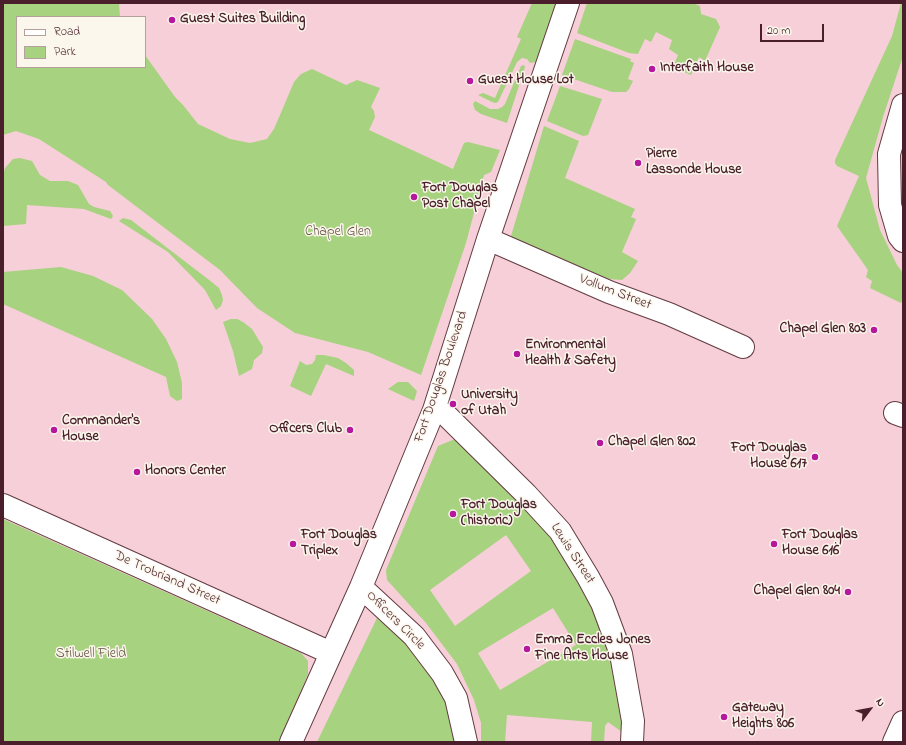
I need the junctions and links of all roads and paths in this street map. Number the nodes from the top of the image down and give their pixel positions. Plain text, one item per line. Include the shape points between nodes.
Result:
1 (568, 3) edge
2 (903, 105) edge
3 (488, 239) junction
4 (903, 241) edge
5 (744, 347) dead end
6 (434, 410) junction
7 (3, 505) edge
8 (361, 587) junction
9 (331, 653) junction
10 (903, 722) edge
11 (291, 742) edge
12 (466, 742) edge
13 (632, 742) edge
14 (894, 742) edge

1 - 3 street, Fort Douglas Boulevard
2 - 4 street via 889,154 890,205 899,236
3 - 5 street, Vollum Street
3 - 6 street, Fort Douglas Boulevard
6 - 8 street, Fort Douglas Boulevard
6 - 13 street, Lewis Street via 446,415 526,494 560,531 588,577 602,603 621,654 633,721
7 - 9 street, De Trobriand Street
8 - 9 street, Fort Douglas Boulevard
8 - 12 street, Officers Circle via 414,636 442,673 456,698
9 - 11 street, Fort Douglas Boulevard
10 - 14 street

